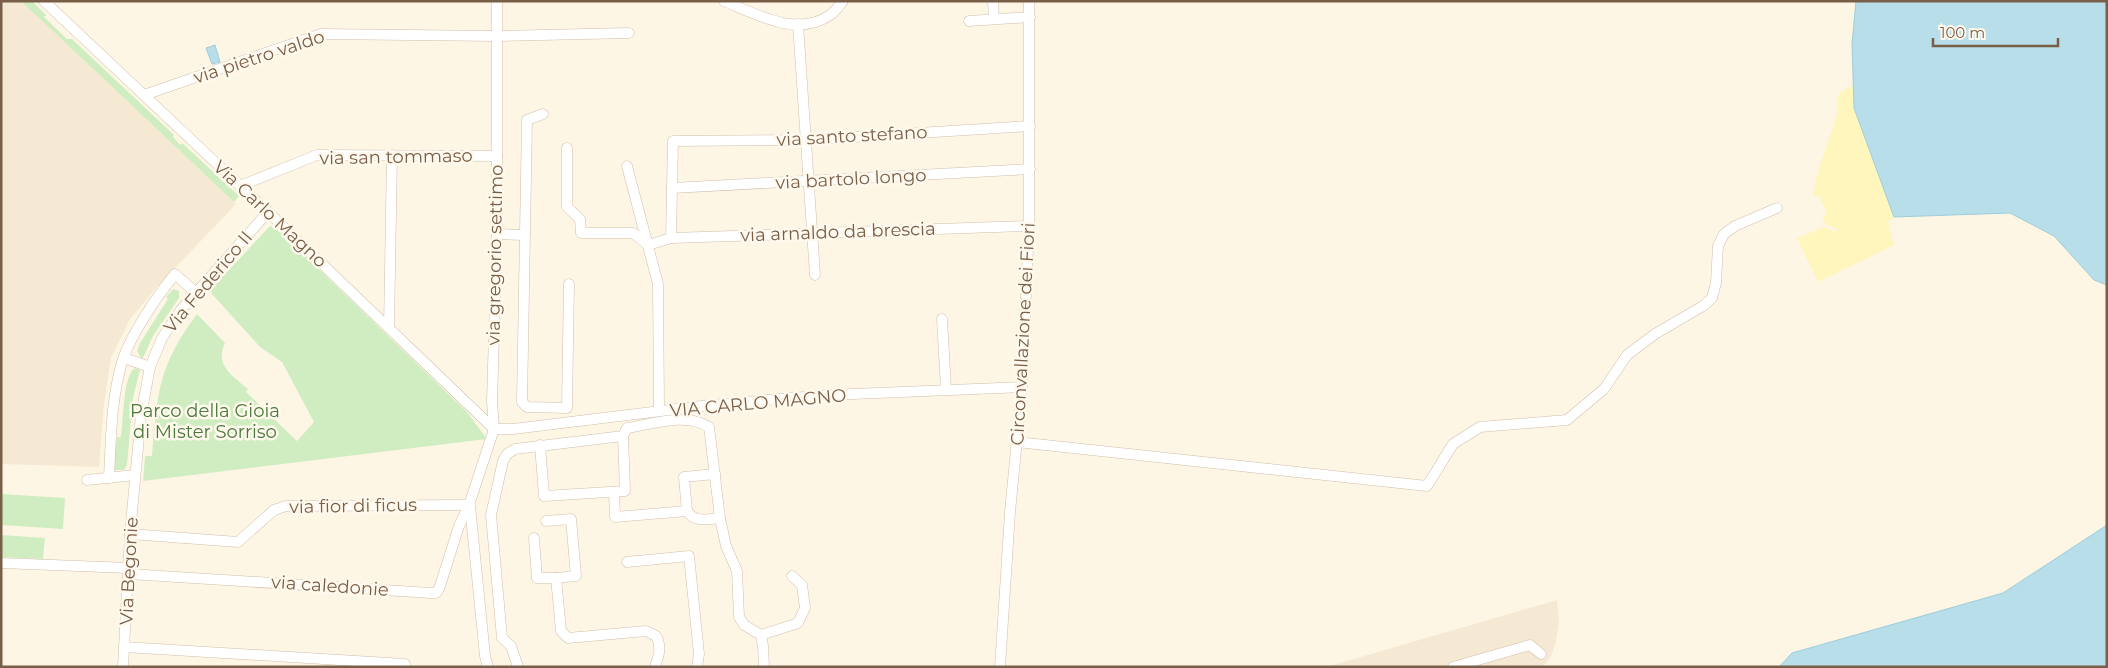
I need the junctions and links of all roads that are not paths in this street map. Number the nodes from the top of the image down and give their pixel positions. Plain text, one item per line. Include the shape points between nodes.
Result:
1 (44, 1) edge
2 (497, 1) edge
3 (724, 1) edge
4 (843, 1) edge
5 (993, 1) edge
6 (1029, 1) edge
7 (1030, 17) junction
8 (994, 19) junction
9 (969, 20) dead end
10 (798, 24) junction
11 (629, 34) dead end
12 (497, 36) junction
13 (144, 95) junction
14 (543, 114) dead end
15 (1030, 126) junction
16 (807, 140) junction
17 (567, 148) dead end
18 (392, 155) junction
19 (497, 156) junction
20 (627, 166) dead end
21 (1030, 168) junction
22 (810, 182) junction
23 (240, 186) junction
24 (672, 188) junction
25 (1778, 208) dead end
26 (268, 212) junction
27 (1029, 226) junction
28 (813, 233) junction
29 (497, 234) junction
30 (525, 234) junction
31 (671, 238) junction
32 (648, 245) junction
33 (815, 275) dead end
34 (569, 284) dead end
35 (196, 293) junction
36 (942, 319) dead end
37 (389, 328) junction
38 (124, 358) junction
39 (150, 366) junction
40 (1022, 387) junction
41 (946, 389) junction
42 (567, 408) junction
43 (678, 409) junction
44 (659, 412) junction
45 (680, 420) junction
46 (568, 422) junction
47 (551, 425) junction
48 (494, 429) junction
49 (623, 436) junction
50 (1017, 442) junction
51 (553, 444) junction
52 (540, 445) junction
53 (715, 474) junction
54 (135, 475) junction
55 (109, 478) junction
56 (87, 480) dead end
57 (614, 492) junction
58 (470, 505) junction
59 (687, 512) junction
60 (720, 518) junction
61 (546, 521) dead end
62 (130, 534) junction
63 (534, 538) dead end
64 (628, 562) dead end
65 (1, 563) edge
66 (129, 571) junction
67 (792, 576) dead end
68 (556, 578) junction
69 (760, 635) junction
70 (124, 647) junction
71 (1542, 654) dead end
72 (405, 666) edge
73 (123, 667) edge
74 (488, 667) edge
75 (518, 667) edge
76 (655, 667) edge
77 (697, 667) edge
78 (764, 667) edge
79 (1000, 667) edge
80 (1453, 667) edge

1 - 13 street, Via Carlo Magno
2 - 12 street, via gregorio settimo
3 - 10 street via 787,25
4 - 10 street via 830,15 812,23
5 - 8 street
6 - 7 street, Circonvallazione dei Fiori
7 - 8 street
7 - 15 street, Circonvallazione dei Fiori
8 - 9 street
10 - 16 street
11 - 12 street, via pietro valdo
12 - 13 street, via pietro valdo via 321,34
12 - 19 street, via gregorio settimo
13 - 23 street, Via Carlo Magno
14 - 30 street via 527,120
15 - 16 street, via santo stefano
15 - 21 street, Circonvallazione dei Fiori
16 - 22 street
16 - 24 street, via santo stefano via 673,141
17 - 32 street via 568,206 580,219 581,233 633,233
18 - 19 street, via san tommaso
18 - 23 street, via san tommaso via 317,155
18 - 37 street
19 - 29 street, via gregorio settimo
20 - 32 street
21 - 22 street, via bartolo longo
21 - 27 street, Circonvallazione dei Fiori
22 - 24 street, via bartolo longo
22 - 28 street
23 - 26 street, Via Carlo Magno
24 - 31 street
25 - 50 street via 1724,234 1718,246 1712,298 1627,355 1604,389 1567,420 1480,428 1453,444 1427,486
26 - 35 street, Via Federico II
26 - 37 street, Via Carlo Magno
27 - 28 street, via arnaldo da brescia
27 - 40 street, Circonvallazione dei Fiori
28 - 31 street, via arnaldo da brescia
28 - 33 street
29 - 30 street
29 - 48 street, via gregorio settimo
30 - 42 street via 522,402 527,407
31 - 32 street, via arnaldo da brescia
32 - 44 street via 658,284
34 - 42 street
35 - 38 street via 175,274 161,292
35 - 39 street, Via Federico II via 162,338
36 - 41 street
37 - 48 street, Via Carlo Magno
38 - 39 street
38 - 55 street via 117,381
39 - 54 street, Via Federico II via 140,415
40 - 41 street, VIA CARLO MAGNO
40 - 50 street, Circonvallazione dei Fiori
41 - 43 street, VIA CARLO MAGNO via 828,395
42 - 46 street
43 - 44 street, VIA CARLO MAGNO
43 - 45 street
44 - 46 street, VIA CARLO MAGNO
45 - 49 street via 627,428
45 - 53 street via 701,421 709,427
46 - 47 street, VIA CARLO MAGNO
47 - 48 street, VIA CARLO MAGNO
47 - 51 street
48 - 58 street, via gregorio settimo
49 - 51 street
49 - 57 street via 625,491
50 - 79 street, Circonvallazione dei Fiori
51 - 52 street
52 - 57 street via 544,496
52 - 75 street via 515,449 507,454 491,515 502,638 511,646
53 - 59 street via 684,477
53 - 60 street
54 - 55 street
54 - 62 street, Via Begonie
55 - 56 street
57 - 59 street via 616,518
58 - 62 street, via fior di ficus via 286,506 274,510 238,542
58 - 66 street, via caledonie via 459,526 436,593
58 - 74 street
59 - 60 street via 698,520
60 - 69 street via 726,546 737,571 739,617 744,625
61 - 68 street via 571,520 576,576
62 - 66 street, Via Begonie
63 - 68 street via 537,578
64 - 77 street via 689,556 699,654
65 - 66 street
66 - 70 street, Via Begonie
67 - 69 street via 802,585 806,608 798,623
68 - 76 street via 561,631 568,638 646,631 656,636 660,643
69 - 78 street
70 - 72 street
70 - 73 street, Via Begonie
71 - 80 street via 1530,645

